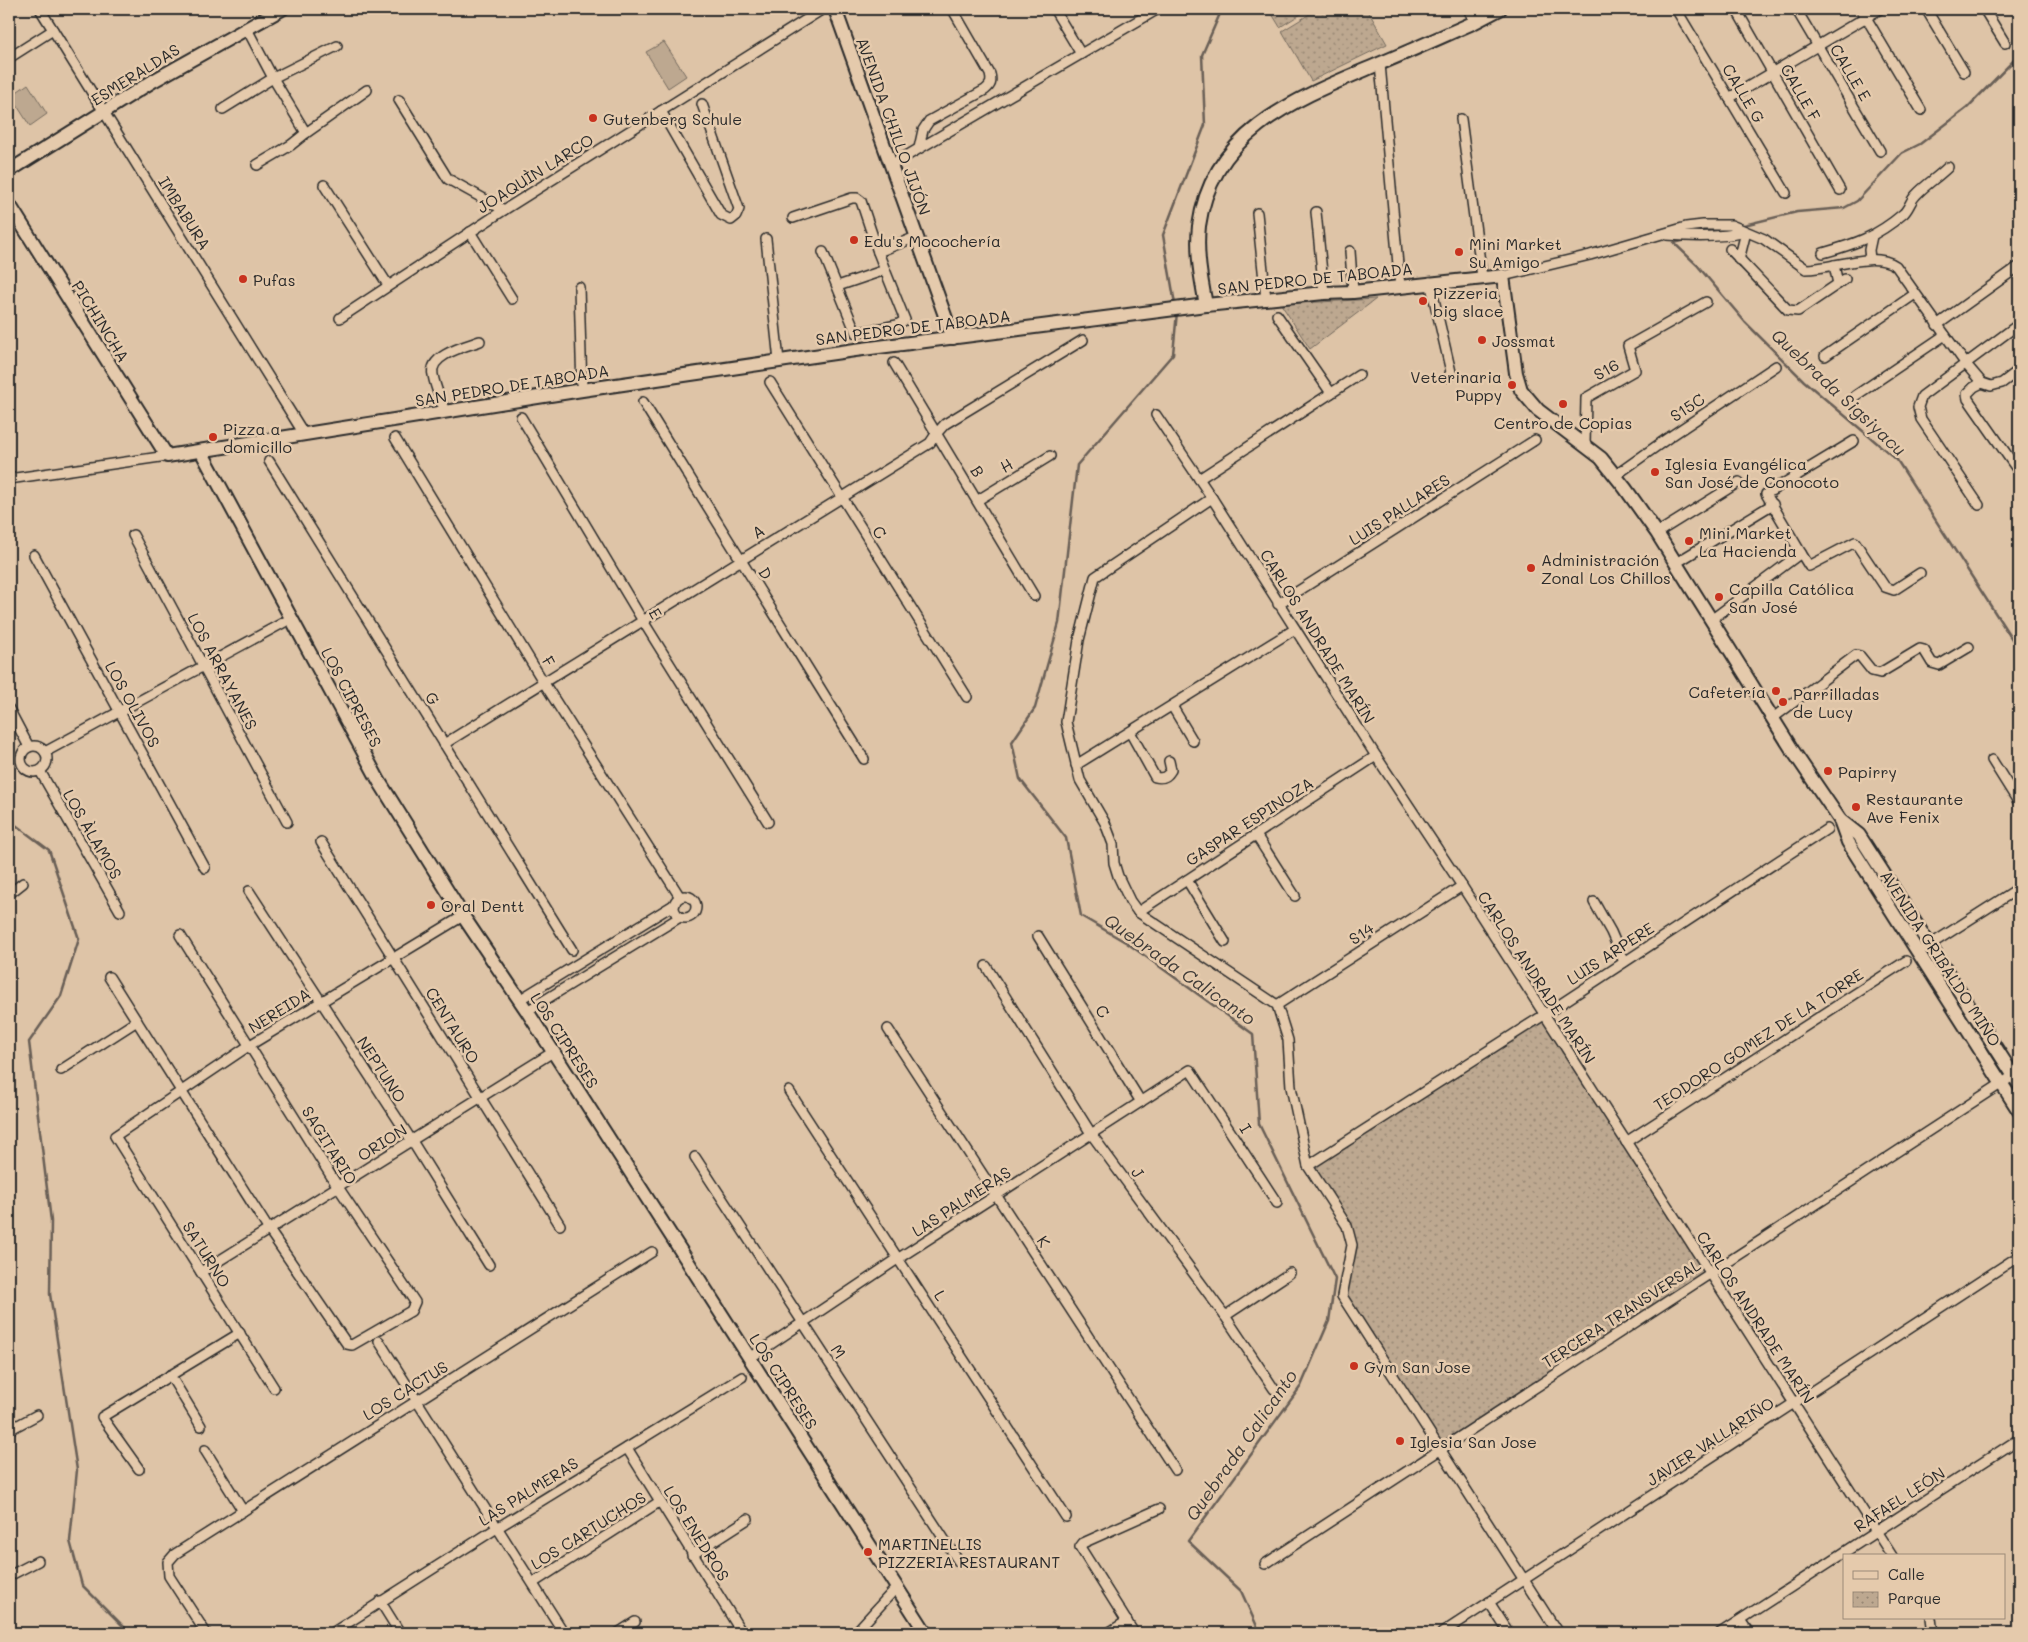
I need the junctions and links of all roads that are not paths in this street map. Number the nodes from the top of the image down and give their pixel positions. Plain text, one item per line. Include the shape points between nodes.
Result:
1 (40, 9) edge
2 (282, 9) edge
3 (823, 9) edge
4 (835, 9) edge
5 (1054, 9) edge
6 (1158, 9) edge
7 (1468, 9) edge
8 (1500, 9) edge
9 (1676, 9) edge
10 (1736, 9) edge
11 (1796, 9) edge
12 (1880, 9) edge
13 (1926, 9) edge
14 (1984, 9) edge
15 (954, 10) dead end
16 (1863, 13) edge
17 (1475, 22) junction
18 (246, 29) junction
19 (53, 30) junction
20 (2005, 43) dead end
21 (1818, 45) junction
22 (336, 46) dead end
23 (1081, 54) junction
24 (9, 58) edge
25 (1380, 64) junction
26 (1772, 72) junction
27 (1964, 72) dead end
28 (273, 78) junction
29 (367, 90) dead end
30 (1729, 98) junction
31 (399, 100) dead end
32 (702, 104) dead end
33 (223, 109) dead end
34 (1920, 110) dead end
35 (105, 112) junction
36 (661, 112) junction
37 (1461, 120) dead end
38 (306, 133) junction
39 (919, 148) junction
40 (1880, 151) dead end
41 (256, 165) dead end
42 (891, 165) junction
43 (1948, 168) dead end
44 (9, 172) edge
45 (324, 185) dead end
46 (1840, 190) dead end
47 (1786, 192) dead end
48 (9, 204) edge
49 (504, 210) junction
50 (1316, 212) dead end
51 (1257, 213) dead end
52 (792, 218) dead end
53 (470, 232) junction
54 (1746, 232) junction
55 (1872, 236) junction
56 (916, 237) junction
57 (766, 239) dead end
58 (1730, 250) dead end
59 (1350, 251) dead end
60 (823, 252) dead end
61 (878, 252) junction
62 (1822, 253) dead end
63 (1870, 259) junction
64 (1739, 260) junction
65 (1834, 265) junction
66 (2018, 267) edge
67 (885, 270) junction
68 (1503, 276) junction
69 (1482, 277) junction
70 (1430, 282) junction
71 (388, 285) junction
72 (838, 286) junction
73 (579, 287) dead end
74 (1400, 287) junction
75 (1353, 292) junction
76 (1324, 293) junction
77 (1916, 294) junction
78 (512, 299) dead end
79 (1266, 299) junction
80 (1706, 302) dead end
81 (1206, 305) junction
82 (1277, 315) dead end
83 (340, 318) dead end
84 (2019, 324) edge
85 (1937, 325) junction
86 (1945, 335) junction
87 (953, 338) junction
88 (1083, 340) dead end
89 (480, 341) dead end
90 (1825, 356) dead end
91 (779, 361) junction
92 (894, 363) dead end
93 (1965, 363) junction
94 (1776, 366) dead end
95 (1359, 375) dead end
96 (2018, 376) edge
97 (1448, 377) dead end
98 (770, 382) dead end
99 (1982, 383) junction
100 (582, 390) junction
101 (1331, 393) junction
102 (1856, 396) dead end
103 (643, 402) dead end
104 (444, 412) junction
105 (1156, 415) dead end
106 (521, 418) dead end
107 (304, 434) junction
108 (936, 434) junction
109 (396, 438) dead end
110 (1535, 440) dead end
111 (1854, 441) dead end
112 (1585, 445) junction
113 (200, 451) junction
114 (166, 456) junction
115 (1050, 456) dead end
116 (269, 461) dead end
117 (2019, 472) edge
118 (1616, 475) junction
119 (9, 479) edge
120 (1199, 479) junction
121 (1738, 482) dead end
122 (841, 498) junction
123 (1212, 498) junction
124 (978, 500) junction
125 (1773, 504) junction
126 (1979, 505) dead end
127 (1657, 533) junction
128 (133, 535) dead end
129 (1802, 553) junction
130 (34, 555) dead end
131 (740, 559) junction
132 (1676, 563) junction
133 (1920, 573) dead end
134 (1034, 596) dead end
135 (1278, 604) junction
136 (292, 618) junction
137 (1711, 620) junction
138 (643, 621) junction
139 (1295, 629) junction
140 (1969, 646) dead end
141 (204, 667) junction
142 (1216, 678) junction
143 (544, 683) junction
144 (1222, 687) dead end
145 (968, 697) dead end
146 (1172, 706) junction
147 (9, 709) edge
148 (120, 712) junction
149 (1773, 718) junction
150 (1130, 732) junction
151 (1193, 741) dead end
152 (444, 744) junction
153 (30, 747) junction
154 (45, 752) junction
155 (1376, 756) junction
156 (864, 759) dead end
157 (1992, 760) dead end
158 (1169, 761) dead end
159 (1076, 766) junction
160 (40, 771) junction
161 (2019, 803) edge
162 (1840, 820) junction
163 (288, 822) dead end
164 (768, 822) dead end
165 (1827, 829) dead end
166 (1256, 835) junction
167 (321, 842) dead end
168 (205, 868) dead end
169 (1187, 880) junction
170 (23, 883) dead end
171 (1462, 886) junction
172 (2019, 888) edge
173 (249, 891) dead end
174 (9, 894) edge
175 (1295, 896) dead end
176 (678, 901) junction
177 (1594, 902) dead end
178 (120, 911) dead end
179 (1138, 912) junction
180 (463, 916) junction
181 (680, 917) junction
182 (180, 935) dead end
183 (1038, 936) dead end
184 (1225, 942) dead end
185 (1930, 945) junction
186 (572, 950) dead end
187 (1918, 953) junction
188 (394, 958) junction
189 (1906, 961) dead end
190 (1624, 962) junction
191 (986, 966) dead end
192 (109, 977) dead end
193 (520, 1000) junction
194 (320, 1002) junction
195 (1277, 1006) junction
196 (527, 1011) junction
197 (1544, 1015) junction
198 (137, 1020) junction
199 (888, 1029) dead end
200 (250, 1045) junction
201 (553, 1052) junction
202 (61, 1070) dead end
203 (1190, 1070) joint
204 (2017, 1077) edge
205 (2002, 1084) junction
206 (182, 1090) junction
207 (789, 1091) dead end
208 (481, 1098) junction
209 (1141, 1102) junction
210 (2019, 1111) edge
211 (1092, 1135) junction
212 (115, 1136) joint
213 (412, 1141) junction
214 (1626, 1142) junction
215 (695, 1157) dead end
216 (1308, 1166) junction
217 (338, 1187) junction
218 (996, 1196) junction
219 (1277, 1203) dead end
220 (560, 1224) dead end
221 (269, 1230) junction
222 (652, 1252) dead end
223 (2019, 1256) edge
224 (899, 1258) junction
225 (489, 1266) dead end
226 (201, 1272) junction
227 (1290, 1273) dead end
228 (1710, 1274) junction
229 (1224, 1316) junction
230 (802, 1322) junction
231 (240, 1333) junction
232 (379, 1341) dead end
233 (750, 1358) junction
234 (170, 1375) junction
235 (742, 1377) dead end
236 (274, 1388) dead end
237 (1274, 1389) dead end
238 (417, 1401) junction
239 (1794, 1404) junction
240 (37, 1415) dead end
241 (201, 1426) dead end
242 (9, 1430) edge
243 (2019, 1439) edge
244 (626, 1448) junction
245 (205, 1450) dead end
246 (1440, 1450) junction
247 (140, 1469) dead end
248 (1174, 1470) dead end
249 (659, 1502) junction
250 (1159, 1508) dead end
251 (243, 1511) junction
252 (1066, 1516) dead end
253 (748, 1519) dead end
254 (497, 1528) junction
255 (1876, 1532) junction
256 (1891, 1554) edge
257 (692, 1555) junction
258 (38, 1561) dead end
259 (958, 1562) dead end
260 (1265, 1564) dead end
261 (9, 1576) edge
262 (1523, 1580) junction
263 (533, 1583) junction
264 (897, 1587) junction
265 (380, 1601) junction
266 (1489, 1602) junction
267 (1741, 1620) junction
268 (1931, 1620) edge
269 (635, 1622) dead end
270 (1127, 1622) junction
271 (206, 1633) edge
272 (332, 1633) edge
273 (400, 1633) edge
274 (564, 1633) edge
275 (618, 1633) edge
276 (742, 1633) edge
277 (855, 1633) edge
278 (926, 1633) edge
279 (1108, 1633) edge
280 (1134, 1633) edge
281 (1442, 1633) edge
282 (1509, 1633) edge
283 (1558, 1633) edge
284 (1720, 1633) edge
285 (1750, 1633) edge
286 (1933, 1633) edge

1 - 19 street, IMBABURA
2 - 18 street, ESMERALDAS
3 - 36 street, JOAQUÌN LARCO
4 - 42 street, AVENIDA CHILLO JIJÓN
5 - 23 street
6 - 23 street
7 - 17 street
8 - 17 street
9 - 30 street, CALLE G
10 - 26 street, CALLE F
11 - 21 street, CALLE E
12 - 16 street
13 - 27 street
14 - 20 street
15 - 39 street via 992,81 985,90 929,121 923,130
16 - 21 street
16 - 34 street
17 - 25 street
18 - 28 street
18 - 35 street, ESMERALDAS via 160,76
19 - 24 street
19 - 35 street, IMBABURA
21 - 26 street
21 - 40 street, CALLE E
22 - 28 street
23 - 39 street
25 - 74 street
25 - 81 street via 1316,90 1270,116 1236,145 1213,180 1199,226 1200,267
26 - 30 street
26 - 46 street, CALLE F
28 - 33 street
28 - 38 street
29 - 38 street
30 - 47 street, CALLE G
31 - 49 street via 448,179
32 - 36 street via 739,209 731,220 721,215
35 - 44 street, ESMERALDAS
35 - 107 street, IMBABURA
36 - 49 street, JOAQUÌN LARCO
37 - 69 street
38 - 41 street
39 - 42 street
42 - 56 street, AVENIDA CHILLO JIJÓN
43 - 55 street via 1914,197 1904,214
45 - 71 street
48 - 114 street, PICHINCHA
49 - 53 street, JOAQUÌN LARCO
50 - 76 street
51 - 79 street
52 - 61 street via 858,198
53 - 71 street, JOAQUÌN LARCO
53 - 78 street
54 - 64 street
54 - 65 street, SAN PEDRO DE TABOADA via 1764,239 1806,269
54 - 68 street, SAN PEDRO DE TABOADA via 1731,225 1686,227
55 - 62 street
55 - 63 street
56 - 61 street
56 - 87 street, AVENIDA CHILLO JIJÓN
57 - 91 street
58 - 64 street
59 - 75 street
60 - 72 street
61 - 67 street
63 - 65 street, SAN PEDRO DE TABOADA
63 - 77 street, SAN PEDRO DE TABOADA via 1888,261 1896,266
64 - 65 street via 1793,312 1842,281
66 - 85 street
67 - 72 street
67 - 72 street via 905,320 897,325 856,333
68 - 69 street, SAN PEDRO DE TABOADA
68 - 112 street, AVENIDA GRIBALDO MIÑO via 1521,390 1538,410
69 - 70 street, SAN PEDRO DE TABOADA
70 - 74 street, SAN PEDRO DE TABOADA
70 - 97 street via 1451,372
71 - 83 street, JOAQUÌN LARCO
73 - 100 street
74 - 75 street, SAN PEDRO DE TABOADA
75 - 76 street, SAN PEDRO DE TABOADA
76 - 79 street, SAN PEDRO DE TABOADA
77 - 85 street, SAN PEDRO DE TABOADA
77 - 90 street
79 - 81 street, SAN PEDRO DE TABOADA
80 - 112 street, S16 via 1628,346 1635,370 1586,398
81 - 87 street, SAN PEDRO DE TABOADA
82 - 101 street
84 - 93 street
85 - 86 street, SAN PEDRO DE TABOADA
86 - 93 street, SAN PEDRO DE TABOADA
86 - 102 street
87 - 91 street, SAN PEDRO DE TABOADA
88 - 108 street, A via 945,424
89 - 104 street via 443,356 433,365 432,373
91 - 100 street, SAN PEDRO DE TABOADA
92 - 108 street, B
93 - 99 street, SAN PEDRO DE TABOADA
93 - 126 street via 1922,396 1918,407 1921,418
94 - 118 street, S15C
95 - 101 street
96 - 99 street via 1991,386
98 - 122 street, C
99 - 117 street via 1967,394 1968,399
100 - 104 street, SAN PEDRO DE TABOADA
101 - 120 street
103 - 131 street, D
104 - 107 street, SAN PEDRO DE TABOADA
105 - 120 street, CARLOS ANDRADE MARÍN
106 - 138 street, E
107 - 113 street, SAN PEDRO DE TABOADA
108 - 122 street, A via 930,443
108 - 124 street, B
109 - 143 street, F
110 - 135 street, LUIS PALLARES
111 - 125 street via 1766,494
112 - 118 street, AVENIDA GRIBALDO MIÑO
113 - 114 street, SAN PEDRO DE TABOADA
113 - 136 street, LOS CIPRESES
114 - 119 street
115 - 124 street, H
116 - 152 street, G
118 - 127 street, AVENIDA GRIBALDO MIÑO
120 - 123 street, CARLOS ANDRADE MARÍN
121 - 127 street
122 - 131 street, A
122 - 145 street, C
123 - 135 street, CARLOS ANDRADE MARÍN
123 - 159 street via 1095,576 1066,722
124 - 134 street, B
125 - 129 street
125 - 132 street
127 - 132 street, AVENIDA GRIBALDO MIÑO
128 - 141 street, LOS ARRAYANES
129 - 133 street via 1809,566 1856,542 1883,584 1891,590
129 - 137 street
130 - 148 street, LOS OLIVOS
131 - 138 street, A
131 - 156 street, D
132 - 137 street, AVENIDA GRIBALDO MIÑO
135 - 139 street, CARLOS ANDRADE MARÍN
136 - 141 street
136 - 180 street, LOS CIPRESES via 379,781
137 - 149 street, AVENIDA GRIBALDO MIÑO
138 - 143 street, A
138 - 164 street, E
139 - 142 street
139 - 155 street, CARLOS ANDRADE MARÍN
140 - 149 street via 1939,665 1932,663 1920,649 1880,673 1872,671 1856,655
141 - 148 street
141 - 163 street, LOS ARRAYANES
142 - 144 street
142 - 146 street
143 - 152 street, A
143 - 176 street, F
146 - 150 street
146 - 151 street
147 - 153 street
148 - 154 street
148 - 168 street, LOS OLIVOS
149 - 162 street, AVENIDA GRIBALDO MIÑO
150 - 158 street via 1155,777 1168,775 1172,770
150 - 159 street
152 - 186 street, G
153 - 154 street via 38,747
153 - 160 street via 23,753 23,765 28,771
154 - 160 street via 46,765
155 - 166 street, GASPAR ESPINOZA
155 - 171 street, CARLOS ANDRADE MARÍN
157 - 161 street
159 - 179 street via 1080,780 1105,823 1113,844 1118,876
160 - 178 street, LOS ÀLAMOS
162 - 185 street, AVENIDA GRIBALDO MIÑO via 1859,835
162 - 187 street, AVENIDA GRIBALDO MIÑO via 1848,842
165 - 190 street, LUIS ARPERE
166 - 169 street, GASPAR ESPINOZA
166 - 175 street
167 - 188 street, CENTAURO
169 - 179 street, GASPAR ESPINOZA
169 - 184 street
170 - 174 street
171 - 195 street, S14
171 - 197 street, CARLOS ANDRADE MARÍN
172 - 185 street
173 - 194 street, NEPTUNO
176 - 181 street via 675,912
176 - 181 street via 692,898 696,909 689,918
176 - 193 street
177 - 190 street
179 - 195 street
180 - 188 street, NEREIDA
180 - 193 street, LOS CIPRESES
181 - 196 street
182 - 200 street, SAGITARIO
183 - 209 street, C
185 - 187 street
185 - 204 street, AVENIDA GRIBALDO MIÑO
187 - 205 street, AVENIDA GRIBALDO MIÑO
188 - 194 street, NEREIDA
188 - 208 street, CENTAURO
189 - 214 street, TEODORO GOMEZ DE LA TORRE
190 - 197 street, LUIS ARPERE
191 - 211 street, J
192 - 198 street
193 - 196 street, LOS CIPRESES
194 - 200 street, NEREIDA
194 - 213 street, NEPTUNO
195 - 216 street via 1288,1040 1291,1086
196 - 201 street, LOS CIPRESES
197 - 214 street, CARLOS ANDRADE MARÍN
197 - 216 street, LUIS ARPERE
198 - 202 street
198 - 206 street
199 - 218 street, K
200 - 206 street, NEREIDA
200 - 217 street, SAGITARIO
201 - 208 street, ORION
201 - 233 street, LOS CIPRESES
203 - 209 street, LAS PALMERAS
203 - 219 street, I
204 - 205 street, TERCERA TRANSVERSAL
205 - 210 street, AVENIDA GRIBALDO MIÑO
205 - 228 street, TERCERA TRANSVERSAL
206 - 212 street, NEREIDA
206 - 221 street
207 - 224 street, L
208 - 213 street, ORION
208 - 220 street, CENTAURO
209 - 211 street, LAS PALMERAS
211 - 218 street, LAS PALMERAS
211 - 229 street, J
212 - 226 street, SATURNO
213 - 217 street, ORION
213 - 225 street, NEPTUNO
214 - 228 street, CARLOS ANDRADE MARÍN
215 - 230 street, M
216 - 246 street via 1347,1226 1352,1245 1342,1296
217 - 221 street, ORION
217 - 221 street, SAGITARIO via 415,1302 411,1310 352,1345 347,1344
218 - 224 street, LAS PALMERAS
218 - 248 street, K
221 - 226 street, ORION
222 - 238 street, LOS CACTUS
223 - 239 street, JAVIER VALLARIÑO
224 - 230 street, LAS PALMERAS
224 - 252 street, L
226 - 231 street, SATURNO
227 - 229 street
228 - 239 street, CARLOS ANDRADE MARÍN
228 - 246 street, TERCERA TRANSVERSAL
229 - 237 street, J
230 - 233 street, LAS PALMERAS
230 - 259 street, M
231 - 234 street
231 - 236 street, SATURNO
232 - 238 street
233 - 264 street, LOS CIPRESES
234 - 241 street
234 - 247 street via 102,1417
235 - 244 street, LAS PALMERAS
238 - 251 street, LOS CACTUS
238 - 254 street
239 - 255 street, CARLOS ANDRADE MARÍN
239 - 262 street, JAVIER VALLARIÑO
240 - 242 street
243 - 255 street, RAFAEL LEÓN
244 - 249 street, LOS ENEDROS
244 - 254 street, LAS PALMERAS
245 - 251 street
246 - 260 street, TERCERA TRANSVERSAL
246 - 262 street
249 - 257 street, LOS ENEDROS
249 - 263 street, LOS CARTUCHOS
250 - 270 street via 1083,1542 1080,1547
251 - 271 street, LOS CACTUS via 175,1554 168,1562 169,1576
253 - 257 street
254 - 263 street
254 - 265 street, LAS PALMERAS
255 - 256 street, CARLOS ANDRADE MARÍN
255 - 267 street, RAFAEL LEÓN
257 - 276 street, LOS ENEDROS
258 - 261 street
262 - 266 street, JAVIER VALLARIÑO
262 - 283 street
263 - 274 street
264 - 277 street
264 - 278 street, LOS CIPRESES
265 - 272 street, LAS PALMERAS
265 - 273 street
266 - 281 street, JAVIER VALLARIÑO
266 - 282 street
267 - 284 street, RAFAEL LEÓN
267 - 285 street
268 - 286 street
269 - 275 street
270 - 279 street
270 - 280 street

